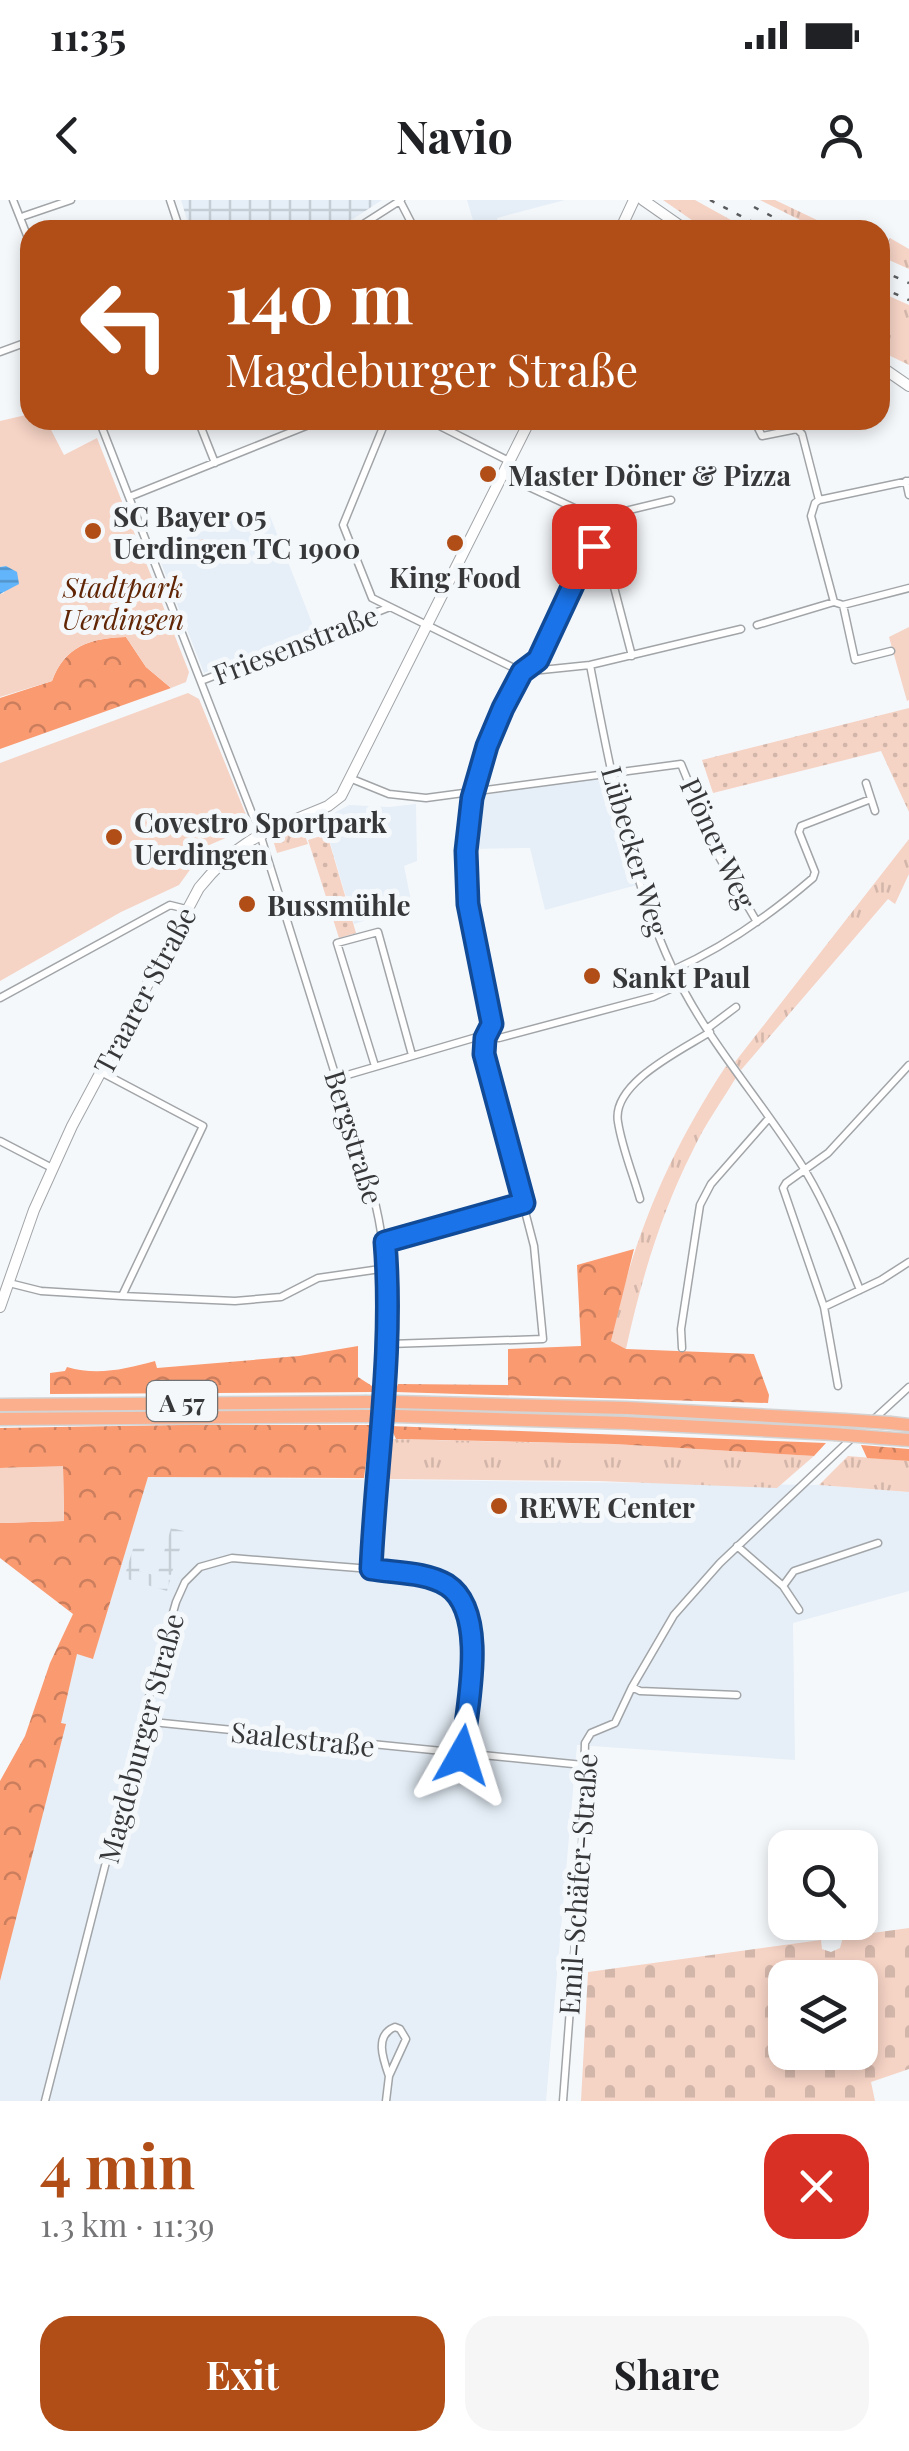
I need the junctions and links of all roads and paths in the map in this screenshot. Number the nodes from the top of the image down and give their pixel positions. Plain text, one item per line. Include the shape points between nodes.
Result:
1 (71, 200) edge
2 (400, 200) edge
3 (644, 200) edge
4 (24, 216) dead end
5 (369, 220) edge
6 (672, 220) edge
7 (103, 430) edge
8 (202, 430) edge
9 (296, 430) edge
10 (382, 430) edge
11 (448, 430) edge
12 (525, 430) edge
13 (756, 430) edge
14 (800, 430) edge
15 (800, 430) edge
16 (509, 460) junction
17 (215, 463) junction
18 (503, 475) junction
19 (907, 481) edge
20 (909, 494) edge
21 (129, 497) junction
22 (671, 500) dead end
23 (819, 500) junction
24 (596, 518) junction
25 (602, 539) junction
26 (909, 588) edge
27 (838, 604) junction
28 (390, 607) junction
29 (428, 624) junction
30 (757, 624) dead end
31 (741, 629) dead end
32 (891, 651) dead end
33 (632, 656) junction
34 (590, 666) junction
35 (522, 672) junction
36 (201, 681) junction
37 (612, 774) junction
38 (352, 779) junction
39 (866, 783) dead end
40 (473, 794) junction
41 (871, 800) junction
42 (875, 812) dead end
43 (260, 834) junction
44 (188, 910) junction
45 (757, 922) junction
46 (673, 970) junction
47 (681, 984) junction
48 (0, 998) edge
49 (736, 1006) dead end
50 (709, 1030) junction
51 (485, 1038) junction
52 (412, 1055) junction
53 (909, 1065) edge
54 (375, 1066) junction
55 (100, 1072) junction
56 (337, 1078) junction
57 (769, 1118) junction
58 (0, 1141) edge
59 (52, 1168) junction
60 (805, 1171) junction
61 (640, 1199) dead end
62 (524, 1203) junction
63 (385, 1242) junction
64 (909, 1262) edge
65 (387, 1268) junction
66 (9, 1282) junction
67 (860, 1290) junction
68 (122, 1296) junction
69 (0, 1304) edge
70 (824, 1307) junction
71 (389, 1344) junction
72 (682, 1348) dead end
73 (838, 1386) dead end
74 (909, 1387) edge
75 (0, 1404) edge
76 (365, 1409) junction
77 (396, 1409) junction
78 (626, 1415) junction
79 (0, 1419) edge
80 (909, 1425) edge
81 (909, 1440) edge
82 (878, 1543) dead end
83 (737, 1546) junction
84 (371, 1569) junction
85 (783, 1586) junction
86 (800, 1610) dead end
87 (632, 1688) junction
88 (738, 1694) dead end
89 (142, 1722) junction
90 (462, 1755) junction
91 (583, 1765) junction
92 (389, 2076) junction
93 (45, 2101) edge
94 (386, 2101) edge
95 (563, 2101) edge

1 - 4 street
2 - 5 street
3 - 6 street
7 - 21 street, Bergstraße
8 - 17 street
9 - 17 street
10 - 28 street via 343,525 372,598
11 - 16 street
12 - 16 street, Traarer Straße
13 - 14 street via 762,436
15 - 23 street
16 - 18 street, Traarer Straße
17 - 21 street
18 - 24 street
18 - 29 street, Traarer Straße
19 - 20 street
19 - 23 street
21 - 36 street, Bergstraße
22 - 24 street
23 - 27 street via 811,516
24 - 25 street
25 - 33 street
25 - 35 street via 587,555 538,660
26 - 27 street
27 - 30 street
27 - 32 street via 856,660
28 - 29 street
28 - 36 street, Friesenstraße
29 - 35 street
29 - 38 street, Traarer Straße
31 - 33 street
33 - 34 street
34 - 35 street
34 - 37 street, Lübecker Weg
35 - 40 street
36 - 43 street, Bergstraße
37 - 40 street
37 - 45 street, Plöner Weg via 681,764 714,847
37 - 46 street, Lübecker Weg
38 - 40 street via 414,798
38 - 43 street, Traarer Straße via 328,806
39 - 41 street
40 - 51 street via 468,896 492,1024
41 - 42 street
41 - 45 street via 801,826 813,878
43 - 44 street, Traarer Straße via 222,859
43 - 56 street, Bergstraße
44 - 48 street via 170,905
44 - 55 street, Traarer Straße
45 - 46 street
46 - 47 street, Lübecker Weg
47 - 50 street, Lübecker Weg
47 - 51 street
49 - 50 street
50 - 57 street, Lübecker Weg
50 - 61 street via 634,1082 622,1100 618,1122
51 - 52 street
51 - 62 street
52 - 54 street
52 - 54 street via 378,932 337,944
53 - 60 street
54 - 56 street
55 - 59 street, Traarer Straße
55 - 68 street via 203,1126
56 - 63 street, Bergstraße
57 - 60 street, Lübecker Weg
57 - 72 street via 710,1184 700,1205
58 - 59 street
59 - 66 street, Traarer Straße
60 - 67 street, Lübecker Weg
60 - 70 street via 783,1192
62 - 63 street
62 - 71 street via 543,1339
63 - 65 street, Bergstraße
64 - 67 street
65 - 68 street via 318,1278 281,1297 235,1302
65 - 71 street, Bergstraße
66 - 68 street
66 - 69 street, Traarer Straße
67 - 70 street
70 - 73 street
71 - 84 street, Bergstraße
74 - 83 street, Emil-Schäfer-Straße
75 - 76 highway, A 57
76 - 77 highway, A 57, bridge
76 - 79 highway, A 57
77 - 78 highway, A 57 via 594,1422
77 - 78 highway, A 57 via 594,1406
78 - 80 highway, A 57, bridge
78 - 81 highway, A 57, bridge
82 - 85 street via 794,1571
83 - 85 street
83 - 87 street, Emil-Schäfer-Straße via 674,1615
84 - 89 street, Magdeburger Straße via 232,1558 200,1567 180,1590
84 - 90 street, Magdeburger Straße via 444,1583 466,1606 472,1634
85 - 86 street
87 - 88 street
87 - 91 street, Emil-Schäfer-Straße via 615,1724 585,1743
89 - 90 street, Saalestraße
89 - 93 street, Magdeburger Straße
90 - 91 street, Saalestraße
91 - 95 street, Emil-Schäfer-Straße
92 - 92 street via 406,2039 395,2027 382,2038
92 - 94 street

